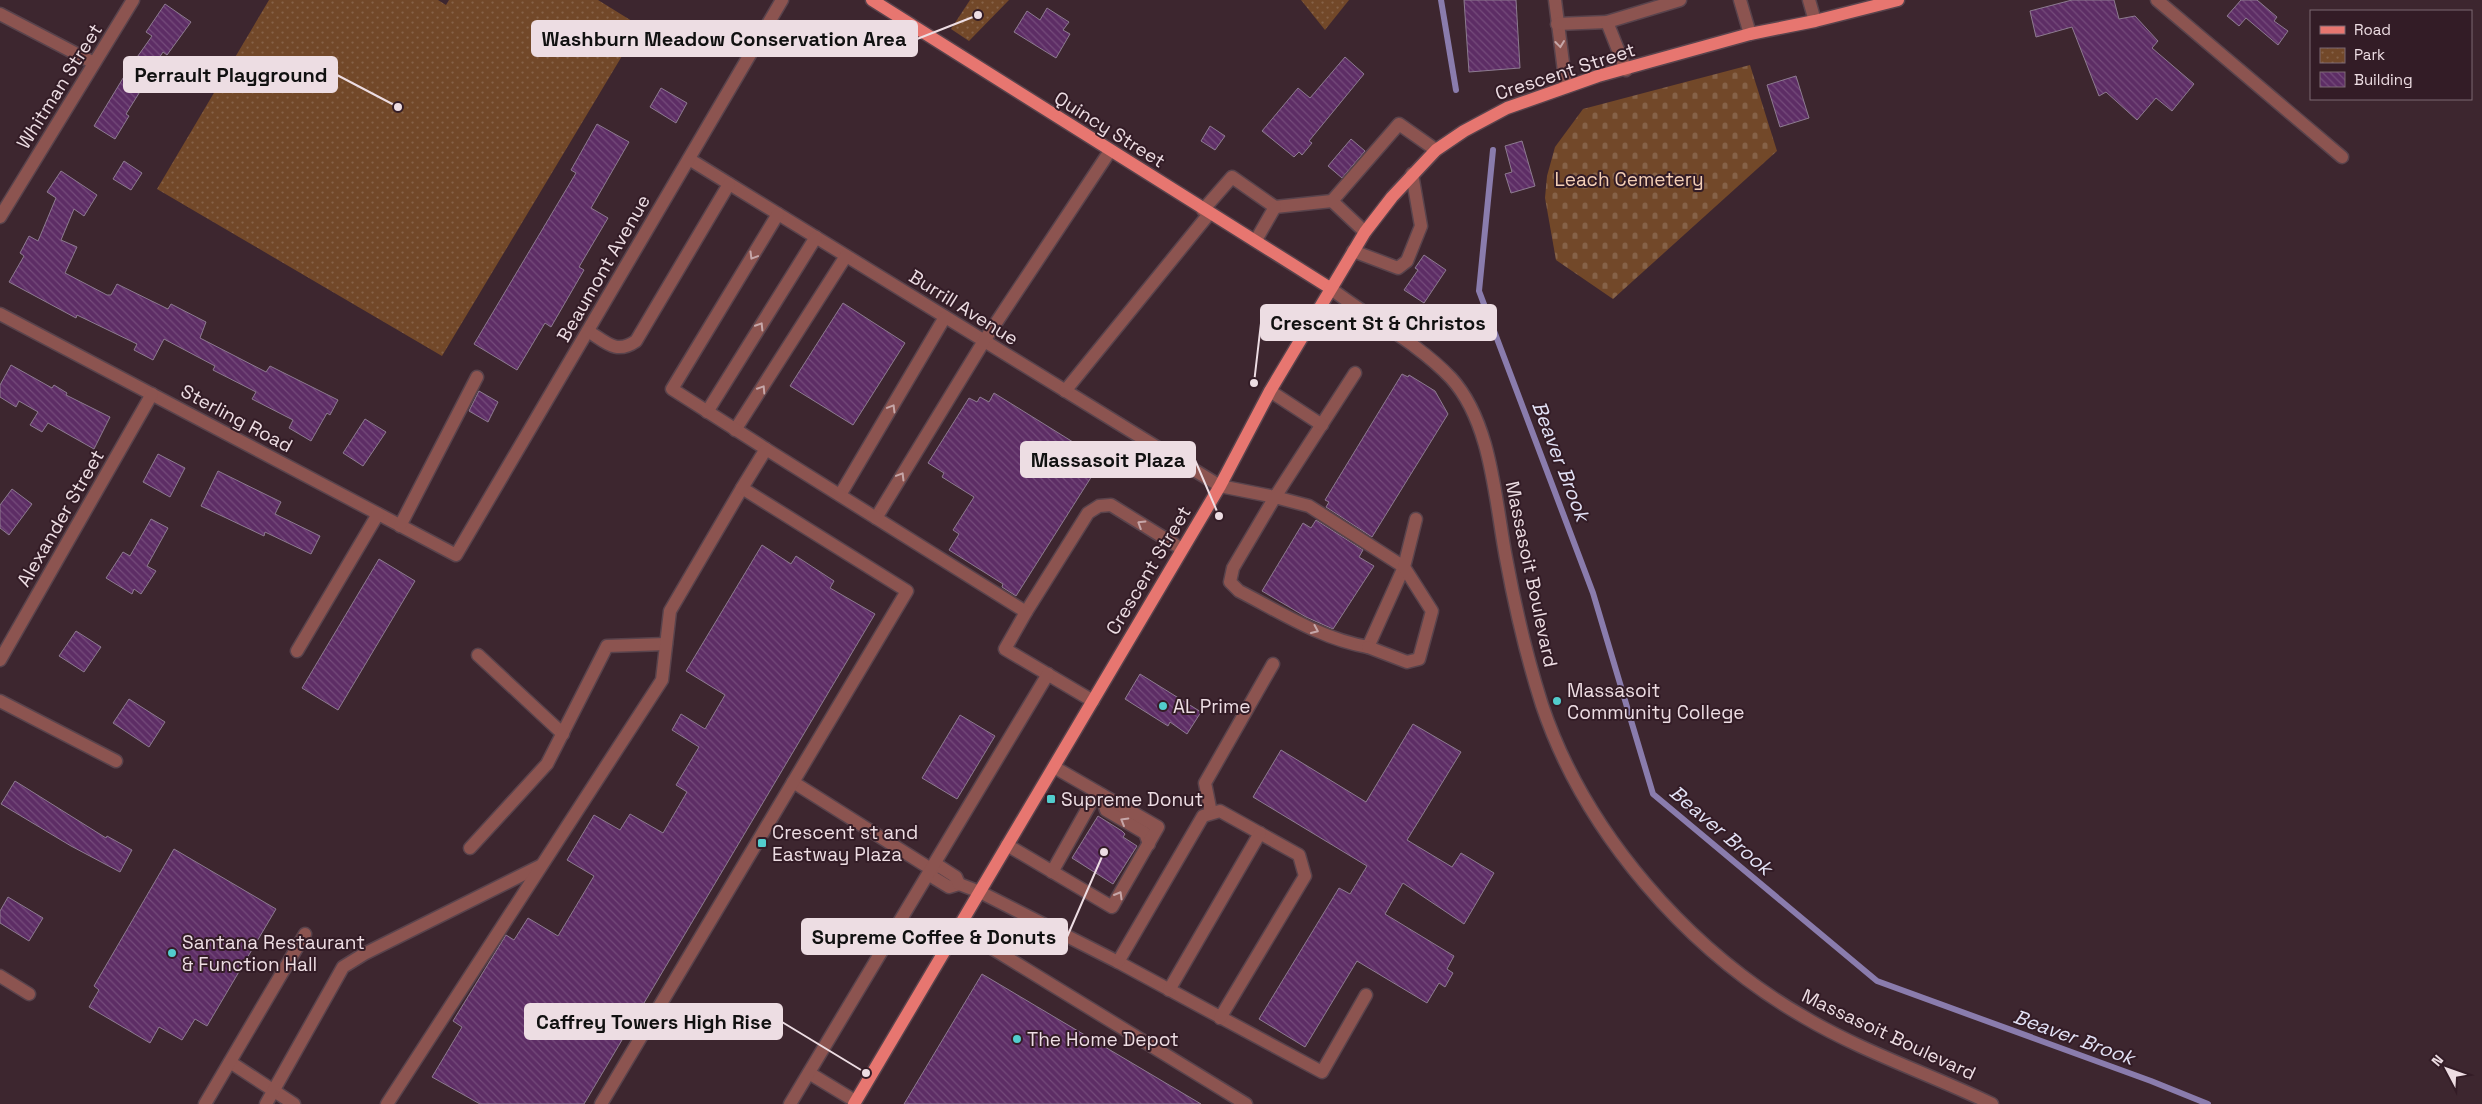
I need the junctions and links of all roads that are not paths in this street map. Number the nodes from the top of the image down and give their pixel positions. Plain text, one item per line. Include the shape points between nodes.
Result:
1 (133, 0) edge
2 (782, 0) edge
3 (872, 0) edge
4 (1555, 0) edge
5 (1680, 0) edge
6 (1740, 0) edge
7 (1809, 0) edge
8 (1898, 0) edge
9 (2156, 0) edge
10 (0, 14) edge
11 (1815, 21) junction
12 (1607, 22) junction
13 (1557, 24) junction
14 (1750, 34) junction
15 (94, 63) junction
16 (1626, 70) junction
17 (1566, 87) junction
18 (1436, 150) junction
19 (1110, 151) junction
20 (2342, 157) dead end
21 (689, 159) junction
22 (1412, 174) junction
23 (729, 184) junction
24 (1332, 201) junction
25 (1275, 207) junction
26 (1206, 212) junction
27 (778, 214) junction
28 (0, 217) edge
29 (1365, 232) junction
30 (816, 237) junction
31 (1256, 240) junction
32 (1354, 251) junction
33 (846, 256) junction
34 (1330, 288) junction
35 (0, 314) edge
36 (945, 317) junction
37 (588, 331) junction
38 (984, 341) junction
39 (1355, 373) dead end
40 (477, 377) dead end
41 (1065, 391) junction
42 (1270, 391) junction
43 (152, 394) junction
44 (707, 412) junction
45 (1322, 425) junction
46 (735, 430) junction
47 (766, 449) junction
48 (1220, 486) junction
49 (742, 488) junction
50 (840, 495) junction
51 (1275, 497) junction
52 (378, 514) junction
53 (876, 518) junction
54 (1416, 519) dead end
55 (400, 526) junction
56 (1182, 549) junction
57 (456, 555) joint
58 (1404, 567) junction
59 (1026, 612) junction
60 (666, 644) junction
61 (1368, 647) junction
62 (297, 651) dead end
63 (478, 655) dead end
64 (0, 660) edge
65 (1273, 664) dead end
66 (1048, 674) junction
67 (0, 700) edge
68 (1093, 701) junction
69 (563, 734) junction
70 (116, 761) dead end
71 (1054, 767) junction
72 (793, 782) junction
73 (1100, 794) junction
74 (1211, 813) junction
75 (1260, 833) junction
76 (1007, 845) junction
77 (470, 848) dead end
78 (540, 866) junction
79 (931, 869) junction
80 (1052, 872) junction
81 (980, 892) junction
82 (959, 928) junction
83 (305, 934) dead end
84 (1118, 962) junction
85 (0, 976) edge
86 (1169, 990) junction
87 (29, 994) dead end
88 (1366, 995) dead end
89 (1220, 1018) junction
90 (230, 1062) junction
91 (809, 1073) junction
92 (274, 1091) junction
93 (854, 1103) edge
94 (206, 1104) edge
95 (266, 1104) edge
96 (294, 1104) edge
97 (387, 1104) edge
98 (601, 1104) edge
99 (790, 1104) edge
100 (1246, 1104) edge
101 (1992, 1104) edge

1 - 15 street, Whitman Street
2 - 21 street, Beaumont Avenue
3 - 19 main road, Quincy Street
4 - 13 street
5 - 12 street
6 - 14 street
7 - 11 street
8 - 11 main road, Crescent Street
9 - 20 street
10 - 15 street
11 - 14 main road, Crescent Street
12 - 13 street
12 - 16 street
13 -> 17 street
14 - 16 main road, Crescent Street
15 - 28 street, Whitman Street
16 - 17 main road, Crescent Street
17 - 18 main road, Crescent Street via 1507,108
18 - 22 main road, Crescent Street
18 - 24 street via 1399,124
19 - 26 main road, Quincy Street
19 - 38 street
21 - 23 street, Burrill Avenue
21 - 37 street, Beaumont Avenue
22 - 29 main road, Crescent Street
22 - 32 street via 1421,226 1407,261 1398,268
23 - 27 street, Burrill Avenue
23 - 37 street via 636,341 627,347 616,348
24 - 25 street
24 - 29 street
25 - 26 street via 1232,177
25 - 31 street
26 - 31 main road, Quincy Street
26 - 41 street
27 - 30 street, Burrill Avenue
27 -> 44 street via 672,389
29 - 32 main road, Crescent Street
30 - 33 street, Burrill Avenue
44 -> 30 street
31 - 34 main road, Quincy Street
32 - 34 main road, Crescent Street
33 - 36 street, Burrill Avenue
46 -> 33 street
34 - 42 main road, Crescent Street
34 - 101 street, Massasoit Boulevard via 1425,354 1453,380 1470,406 1486,448 1506,562 1543,706 1589,803 1616,847 1646,884 1692,934 1744,978 1789,1008 1830,1032
35 - 43 street, Sterling Road
36 - 38 street, Burrill Avenue
50 -> 36 street
37 - 57 street, Beaumont Avenue
38 - 41 street, Burrill Avenue
53 -> 38 street
39 - 45 street
40 - 55 street
41 - 48 street, Burrill Avenue
42 - 45 street
42 - 48 main road, Crescent Street
43 - 52 street, Sterling Road
43 - 64 street, Alexander Street
44 - 46 street
45 - 51 street
46 - 47 street
47 - 49 street
47 - 50 street
48 - 51 street
48 - 56 main road, Crescent Street
49 - 60 street via 670,611
49 - 72 street via 907,591
50 - 53 street
51 - 58 street via 1309,506
51 -> 61 street via 1233,568 1230,582 1239,591 1311,629 1349,644
52 - 55 street, Sterling Road
52 - 62 street
53 - 59 street
54 - 58 street
55 - 57 street, Sterling Road
56 -> 59 street via 1111,505 1099,506 1088,513
56 - 68 main road, Crescent Street
58 - 61 street
58 - 61 street via 1432,611 1419,659 1407,662
59 - 66 street via 1004,649
60 - 69 street via 607,646
60 - 78 street via 662,680
63 - 69 street
65 - 74 street via 1205,783
66 - 68 street
66 - 79 street
67 - 70 street
68 - 71 main road, Crescent Street
69 - 77 street via 548,764
71 - 73 street
71 - 76 main road, Crescent Street
72 - 79 street
72 - 98 street
73 - 80 street
80 -> 73 street via 1112,907 1158,827
74 - 75 street via 1220,811
74 - 84 street via 1203,816
75 - 86 street
75 - 89 street via 1299,855 1305,876
76 - 80 street
76 - 81 main road, Crescent Street
78 - 92 street via 344,967
78 - 97 street
79 - 81 street via 939,866 956,877 959,884
79 - 91 street
81 - 82 main road, Crescent Street
81 - 84 street
82 - 93 main road, Crescent Street
82 - 100 street
83 - 90 street
84 - 86 street
85 - 87 street
86 - 89 street
88 - 89 street via 1322,1072
90 - 92 street
90 - 94 street
91 - 93 street
91 - 99 street
92 - 95 street
92 - 96 street

